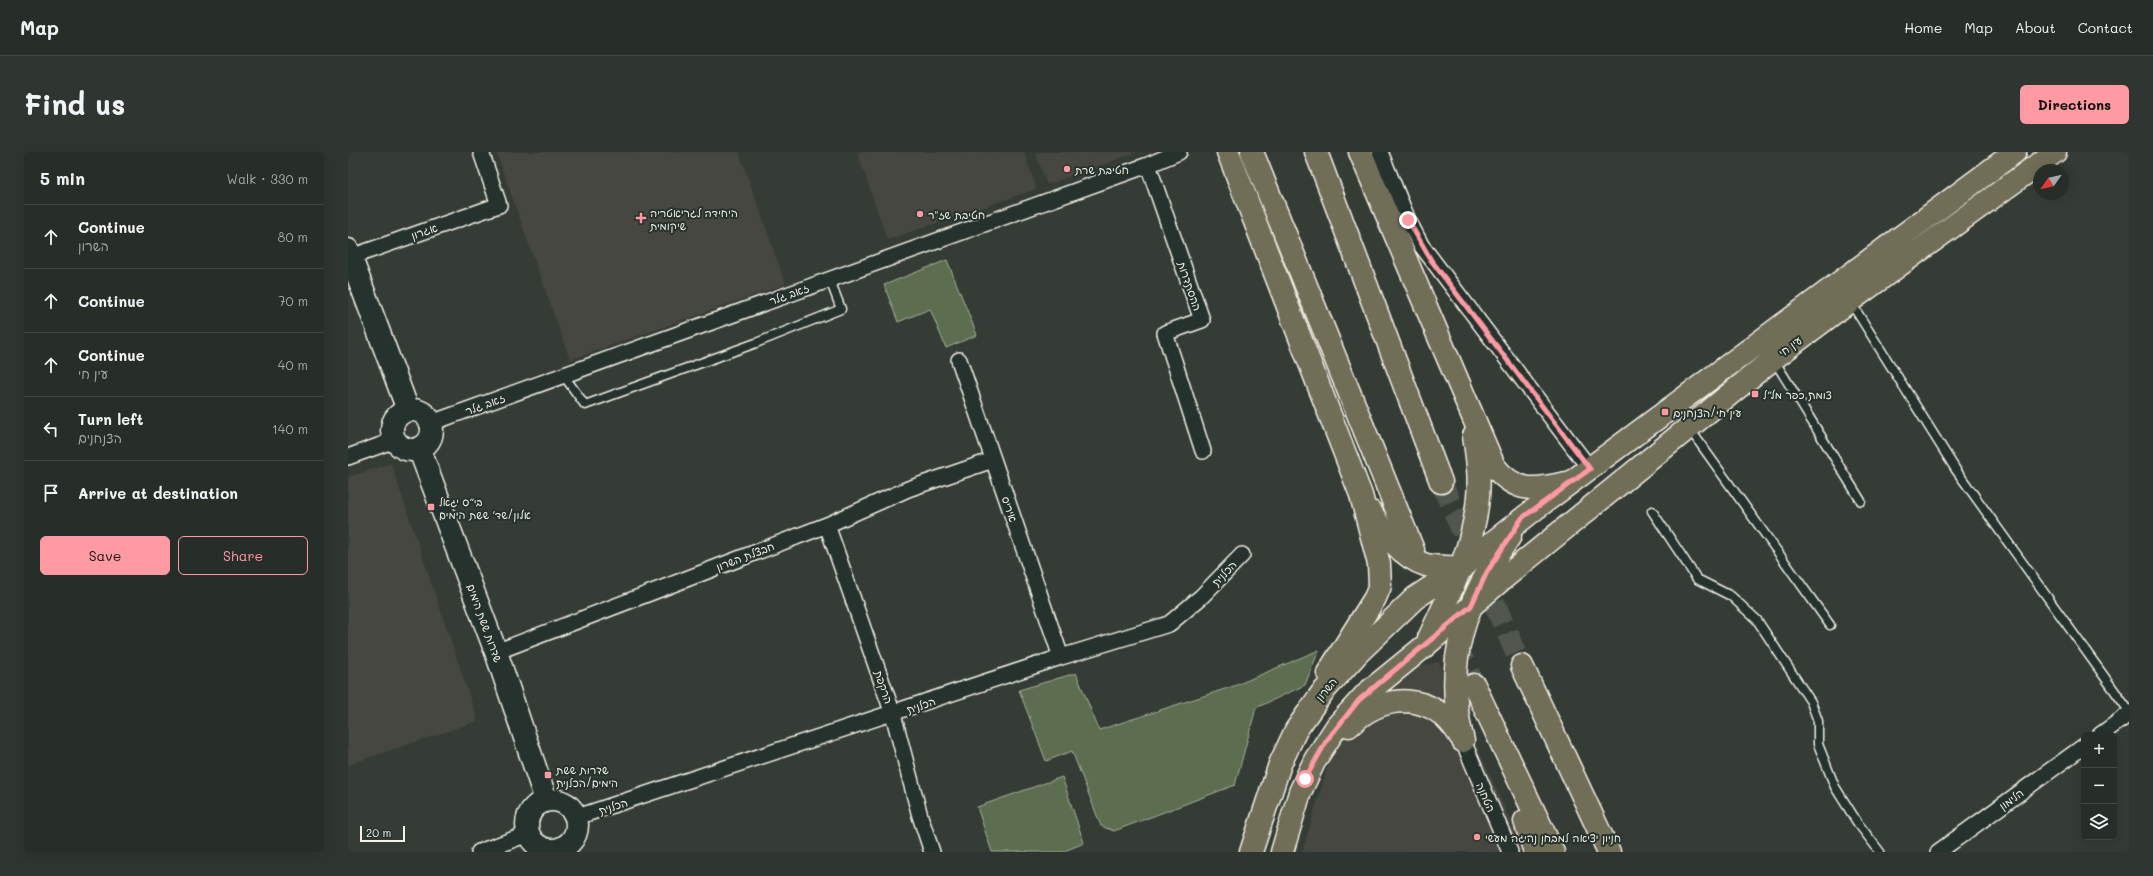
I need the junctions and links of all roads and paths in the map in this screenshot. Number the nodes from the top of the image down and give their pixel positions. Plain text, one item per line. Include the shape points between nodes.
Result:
1 (481, 152) edge
2 (1178, 152) edge
3 (1228, 152) edge
4 (1252, 152) edge
5 (1316, 152) edge
6 (1331, 152) edge
7 (1360, 152) edge
8 (1380, 152) edge
9 (2015, 152) edge
10 (2055, 152) edge
11 (1148, 165) junction
12 (349, 255) edge
13 (830, 280) junction
14 (1850, 301) junction
15 (1773, 359) junction
16 (959, 360) dead end
17 (564, 376) junction
18 (1468, 406) junction
19 (408, 410) junction
20 (431, 423) junction
21 (1689, 428) junction
22 (396, 440) junction
23 (419, 448) junction
24 (1203, 451) dead end
25 (348, 457) edge
26 (993, 460) junction
27 (1590, 469) junction
28 (1572, 481) junction
29 (1361, 495) junction
30 (1861, 501) dead end
31 (1652, 511) dead end
32 (1522, 518) junction
33 (827, 525) junction
34 (1413, 550) dead end
35 (1242, 555) dead end
36 (1526, 560) junction
37 (1460, 568) junction
38 (1487, 572) junction
39 (1471, 606) junction
40 (1830, 624) dead end
41 (1426, 645) junction
42 (496, 652) junction
43 (1061, 657) junction
44 (1522, 666) tunnel mouth
45 (1474, 685) tunnel mouth
46 (1310, 709) junction
47 (2129, 712) edge
48 (893, 714) junction
49 (1492, 725) junction
50 (2104, 732) edge
51 (1463, 741) junction
52 (2081, 748) edge
53 (1305, 779) junction
54 (546, 800) junction
55 (577, 818) junction
56 (528, 834) junction
57 (559, 851) edge
58 (479, 852) edge
59 (932, 852) edge
60 (1251, 852) edge
61 (1282, 852) edge
62 (1510, 852) edge
63 (1535, 852) edge
64 (1553, 852) edge
65 (1609, 852) edge
66 (1880, 852) edge
67 (1938, 852) edge

1 - 12 street, אגרון via 499,205
2 - 11 street, זאב גלר
3 - 29 main road
4 - 34 main road
5 - 6 main road via 1441,482
7 - 18 main road
8 - 27 street via 1421,246
9 - 27 main road, עין חי
10 - 14 main road, עין חי
11 - 13 street, זאב גלר
11 - 24 street, ההסתדרות via 1202,320 1165,333
12 - 19 street
13 - 17 street, זאב גלר
13 - 17 lane via 841,309 592,403 585,405
14 - 15 main road, עין חי
14 - 47 lane via 1956,470
15 - 21 main road, עין חי
15 - 30 lane
16 - 26 street, איריס
17 - 20 street, זאב גלר
18 - 28 main road via 1494,466 1508,480 1527,489
18 - 37 main road via 1478,465 1478,496 1473,526
19 - 20 street via 422,412
19 - 22 street via 394,422
20 - 23 street via 430,438 426,445
21 - 36 main road, עין חי
21 - 40 lane
22 - 23 street via 403,447
22 - 25 street
23 - 42 street, שדרות ששת הימים
26 - 33 street, חבצלת השרון via 908,489
26 - 43 street, איריס
27 - 28 main road, עין חי
28 - 32 main road, עין חי
29 - 37 main road via 1385,533 1401,550 1425,564
29 - 46 main road via 1379,564 1380,586 1368,610 1334,661
31 - 66 lane via 1697,579 1731,596 1757,620 1811,702 1818,721 1818,744 1835,787
32 - 37 main road, השרון
32 - 38 main road
33 - 42 street, חבצלת השרון
33 - 48 street, הרקפת
35 - 43 street, הכלנית via 1169,624
36 - 38 main road
36 - 39 main road, עין חי
37 - 38 main road
37 - 41 main road
37 - 46 main road, השרון via 1424,591 1390,620 1340,671
38 - 39 main road
39 - 41 main road, עין חי
39 - 51 main road via 1460,640 1454,678 1456,707
41 - 53 main road via 1384,677 1352,708 1327,740
42 - 54 street, שדרות ששת הימים
43 - 48 street, הכלנית
44 - 65 main road
45 - 49 main road
46 - 60 main road, השרון via 1296,730 1280,764
47 - 50 street
48 - 55 street, הכלנית
48 - 59 street, הרקפת
49 - 63 main road
49 - 64 main road
51 - 53 main road via 1448,718 1432,707 1407,702 1383,704 1354,721
51 - 62 street, הטחנה
52 - 67 street, הלימון
53 - 61 main road
54 - 55 street via 554,799 568,805
54 - 56 street via 538,803 530,813 526,825
55 - 57 street via 576,834
56 - 57 street via 540,848
56 - 58 street

